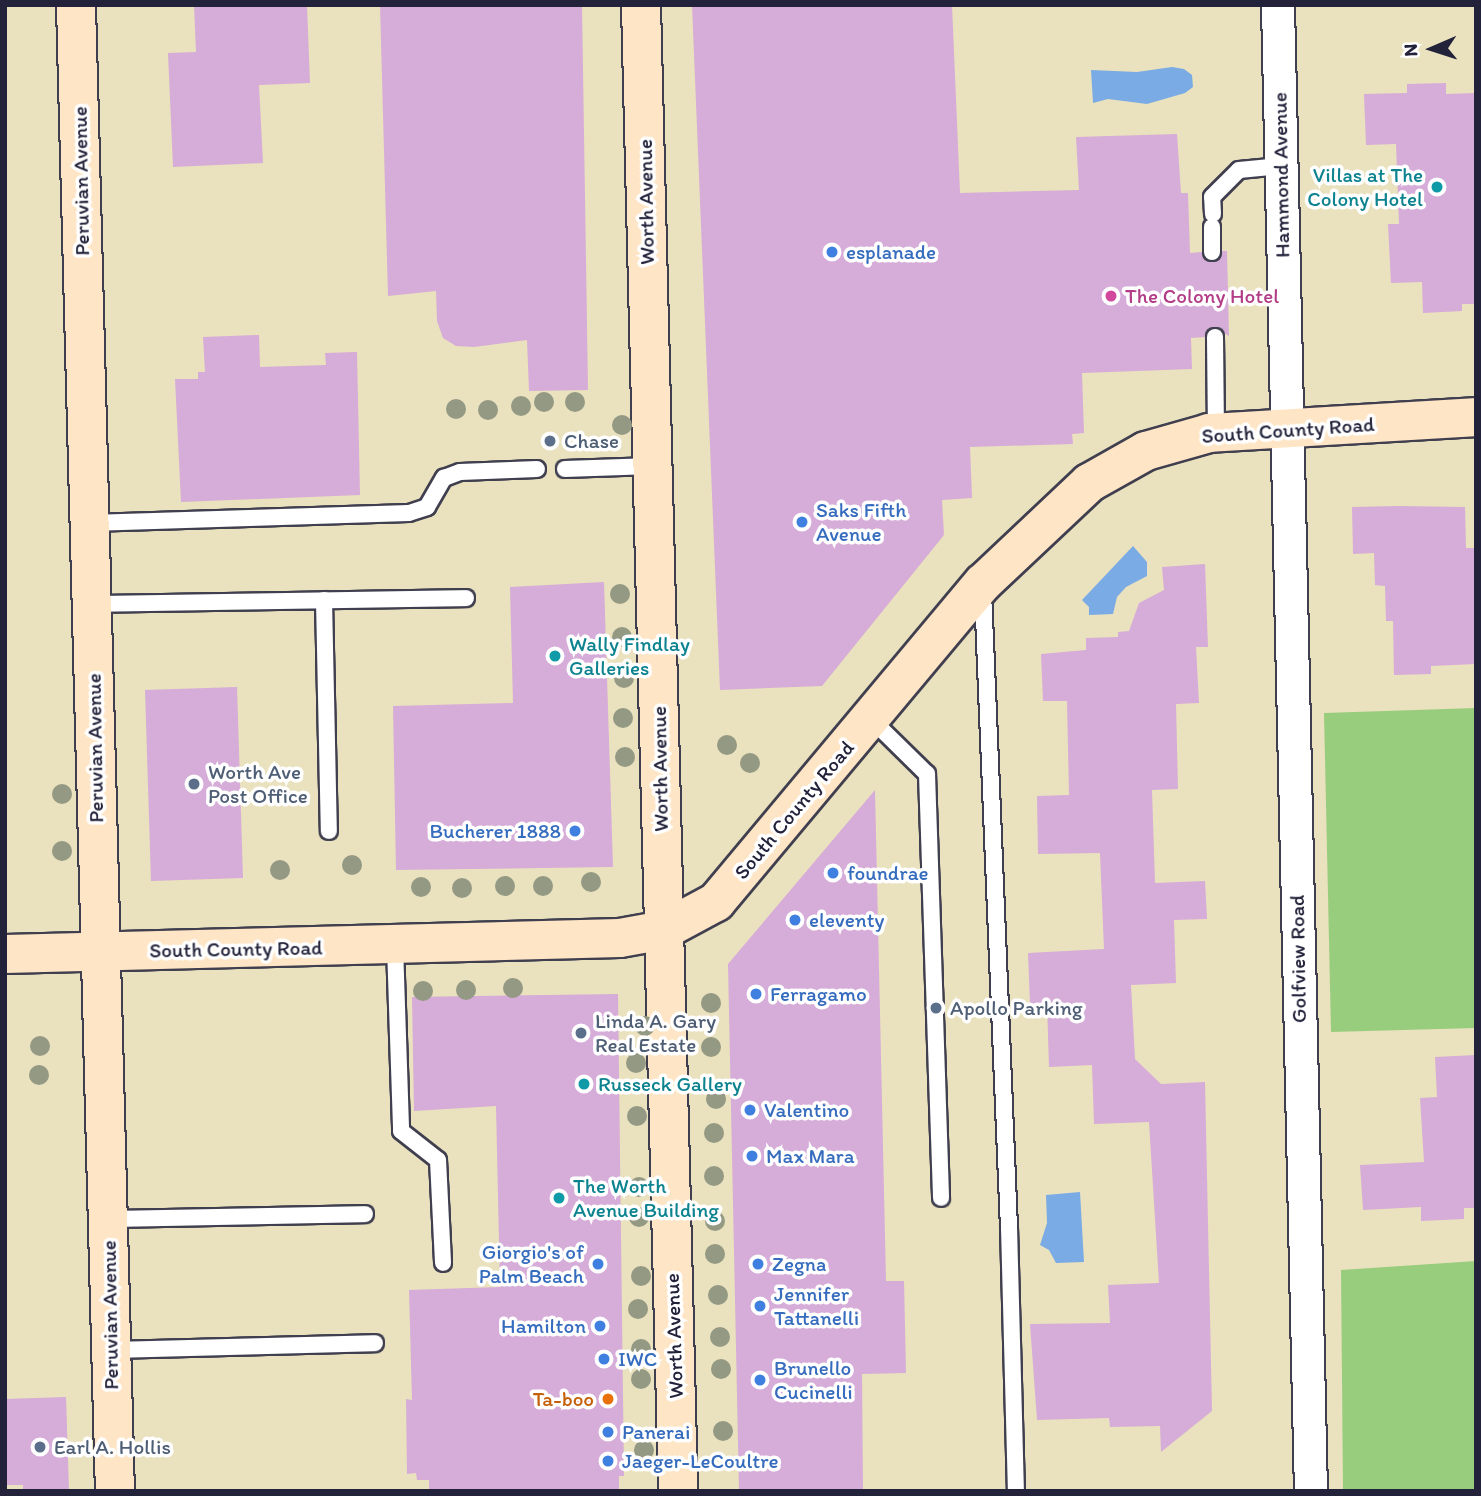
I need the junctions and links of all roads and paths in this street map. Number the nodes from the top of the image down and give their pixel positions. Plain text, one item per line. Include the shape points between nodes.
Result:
1 (76, 5) edge
2 (641, 5) edge
3 (1278, 5) edge
4 (1281, 166) junction
5 (1212, 252) dead end
6 (1215, 337) dead end
7 (1476, 418) edge
8 (1287, 428) junction
9 (1216, 432) junction
10 (652, 466) junction
11 (565, 468) dead end
12 (537, 469) dead end
13 (90, 523) junction
14 (983, 583) junction
15 (466, 598) dead end
16 (324, 600) junction
17 (92, 604) junction
18 (871, 719) junction
19 (330, 831) dead end
20 (664, 930) junction
21 (395, 946) junction
22 (101, 952) junction
23 (5, 954) edge
24 (941, 1198) dead end
25 (365, 1214) dead end
26 (107, 1219) junction
27 (443, 1263) dead end
28 (375, 1343) dead end
29 (111, 1350) junction
30 (115, 1491) edge
31 (678, 1491) edge
32 (1016, 1491) edge
33 (1311, 1491) edge

1 - 13 street, Peruvian Avenue
2 - 10 street, Worth Avenue
3 - 4 street, Hammond Avenue
4 - 5 lane via 1238,170 1212,197
4 - 8 street, Hammond Avenue
6 - 9 lane
7 - 8 street, South County Road
8 - 9 street, South County Road
8 - 33 street, Golfview Road
9 - 14 street, South County Road via 1146,451 1088,483
10 - 11 lane
10 - 20 street, Worth Avenue
12 - 13 lane via 460,472 444,478 427,507 410,513
13 - 17 street, Peruvian Avenue
14 - 18 street, South County Road
14 - 32 lane
15 - 16 lane
16 - 17 lane
16 - 19 lane
17 - 22 street, Peruvian Avenue
18 - 20 street, South County Road via 716,902
18 - 24 lane via 927,774
20 - 21 street, South County Road via 620,938
20 - 31 street, Worth Avenue
21 - 22 street, South County Road
21 - 27 lane via 401,1131 439,1160
22 - 23 street, South County Road
22 - 26 street, Peruvian Avenue
25 - 26 lane
26 - 29 street, Peruvian Avenue
28 - 29 lane
29 - 30 street, Peruvian Avenue

